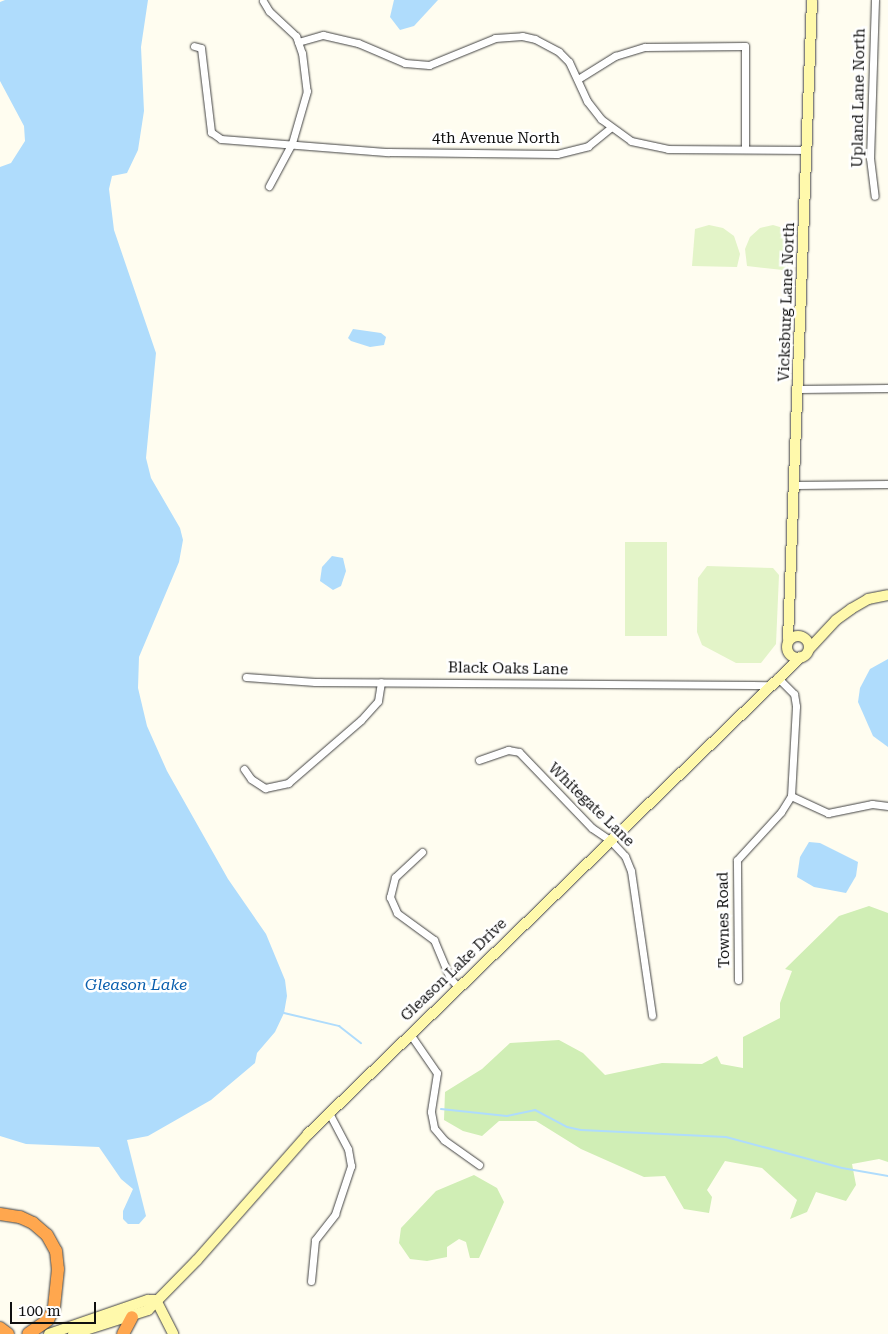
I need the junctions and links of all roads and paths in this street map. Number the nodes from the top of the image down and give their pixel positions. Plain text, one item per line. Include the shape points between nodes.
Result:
1 (812, 0) edge
2 (874, 0) edge
3 (263, 1) edge
4 (298, 42) junction
5 (194, 46) dead end
6 (578, 79) junction
7 (610, 128) junction
8 (292, 143) junction
9 (745, 149) junction
10 (807, 150) junction
11 (269, 186) dead end
12 (875, 196) dead end
13 (888, 388) edge
14 (800, 390) junction
15 (888, 484) edge
16 (796, 485) junction
17 (888, 595) edge
18 (793, 638) junction
19 (809, 645) junction
20 (789, 654) junction
21 (801, 657) junction
22 (780, 675) junction
23 (246, 676) dead end
24 (381, 682) junction
25 (770, 685) junction
26 (479, 760) dead end
27 (244, 769) dead end
28 (791, 796) junction
29 (888, 806) edge
30 (610, 840) junction
31 (422, 852) dead end
32 (738, 980) dead end
33 (458, 987) junction
34 (652, 1015) dead end
35 (410, 1034) junction
36 (329, 1114) junction
37 (479, 1165) dead end
38 (0, 1214) edge
39 (311, 1281) dead end
40 (156, 1300) junction
41 (132, 1317) junction
42 (0, 1328) edge
43 (8, 1334) edge
44 (28, 1334) edge
45 (49, 1334) edge
46 (73, 1334) edge
47 (123, 1334) edge
48 (173, 1334) edge

1 - 10 main road, Vicksburg Lane North
2 - 12 street, Upland Lane North via 870,158
3 - 4 street
4 - 6 street via 323,35 358,43 405,63 429,65 495,38 522,36 559,52
4 - 8 street via 307,91
5 - 8 street, 4th Avenue North via 201,48 214,136
6 - 7 street via 587,100
6 - 9 street via 616,56 645,47 745,46
7 - 8 street, 4th Avenue North via 588,146 562,153 388,152
7 - 9 street via 631,141 656,148
8 - 11 street
9 - 10 street
10 - 14 main road, Vicksburg Lane North
13 - 14 street
14 - 16 main road, Vicksburg Lane North
15 - 16 street
16 - 18 main road, Vicksburg Lane North via 789,604
17 - 19 main road via 868,599 851,608
18 - 19 main road
18 - 20 main road, Vicksburg Lane North via 786,645
19 - 21 main road, Gleason Lake Drive via 810,653
20 - 21 main road
20 - 22 main road, Gleason Lake Drive
21 - 22 main road, Gleason Lake Drive
22 - 25 main road, Gleason Lake Drive
22 - 28 street via 794,694 796,706
23 - 24 street, Black Oaks Lane via 267,680
24 - 25 street, Black Oaks Lane
24 - 27 street via 378,702 288,783 265,788 251,779
25 - 30 main road, Gleason Lake Drive
26 - 30 street, Whitegate Lane via 508,750 520,752 592,828
28 - 29 street via 828,814 872,804
28 - 32 street, Townes Road via 781,812 737,860
30 - 33 main road, Gleason Lake Drive
30 - 34 street, Whitegate Lane via 625,856 630,871
31 - 33 street via 395,877 390,896 397,913 434,940 450,978
33 - 35 main road, Gleason Lake Drive
35 - 36 main road, Gleason Lake Drive
35 - 37 street via 437,1073 431,1112 434,1128 438,1135
36 - 39 street via 348,1150 351,1166 335,1214 315,1240
36 - 40 main road, Gleason Lake Drive via 197,1260
38 - 44 highway via 20,1216 33,1223 47,1235 56,1251 58,1269 54,1308 48,1320
40 - 41 main road, Gleason Lake Drive via 148,1310
40 - 45 main road
40 - 48 main road
41 - 46 main road, Gleason Lake Drive
41 - 47 highway
42 - 43 highway

